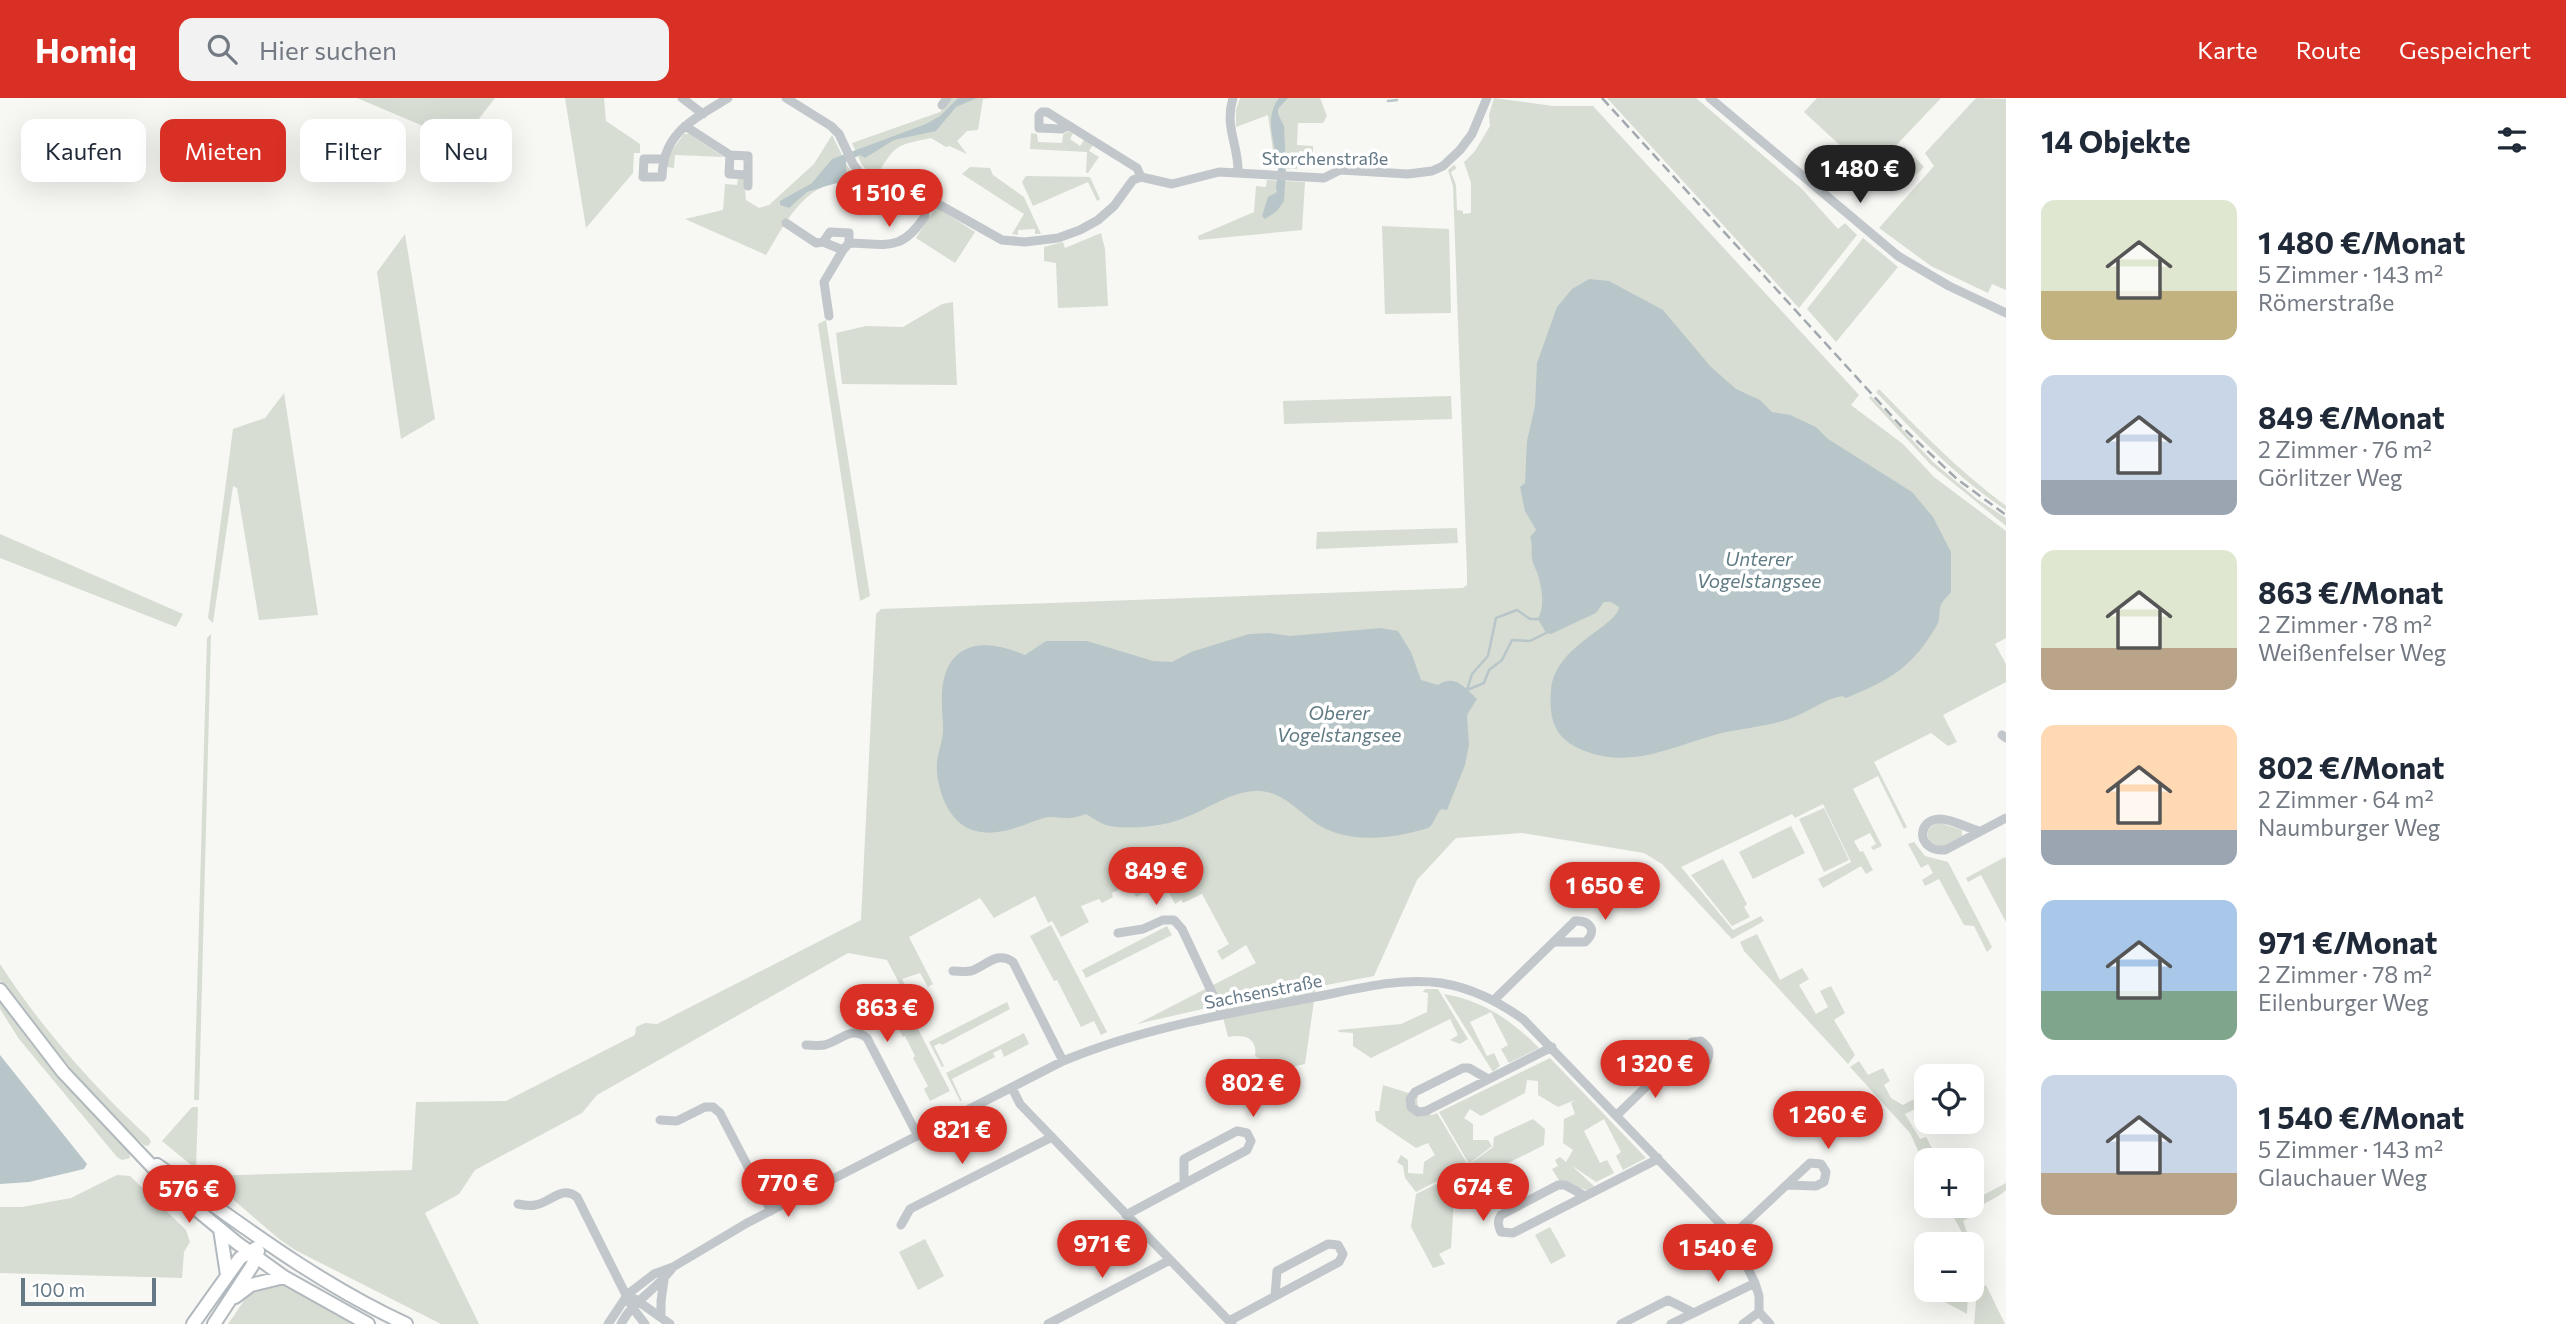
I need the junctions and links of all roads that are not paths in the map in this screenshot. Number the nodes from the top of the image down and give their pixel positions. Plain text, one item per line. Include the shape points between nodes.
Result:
1 (681, 98) edge
2 (728, 98) edge
3 (786, 98) edge
4 (1233, 98) edge
5 (1487, 98) edge
6 (1710, 98) edge
7 (703, 114) junction
8 (1066, 125) dead end
9 (685, 126) junction
10 (730, 155) junction
11 (662, 159) dead end
12 (1238, 173) junction
13 (748, 175) junction
14 (1141, 177) junction
15 (748, 186) dead end
16 (924, 200) junction
17 (786, 223) dead end
18 (823, 242) junction
19 (846, 246) junction
20 (2006, 313) edge
21 (829, 316) dead end
22 (2006, 818) edge
23 (1979, 831) junction
24 (1118, 933) dead end
25 (1554, 942) dead end
26 (953, 971) dead end
27 (0, 990) edge
28 (1494, 1000) junction
29 (1222, 1014) junction
30 (806, 1045) dead end
31 (1552, 1047) junction
32 (1063, 1061) junction
33 (1672, 1063) junction
34 (1489, 1079) junction
35 (1012, 1088) junction
36 (1617, 1115) junction
37 (660, 1120) dead end
38 (918, 1136) junction
39 (1052, 1137) junction
40 (142, 1155) junction
41 (1658, 1158) junction
42 (1184, 1183) junction
43 (1787, 1185) junction
44 (1586, 1196) junction
45 (518, 1204) dead end
46 (771, 1211) junction
47 (1126, 1214) junction
48 (901, 1225) dead end
49 (219, 1229) junction
50 (1732, 1236) junction
51 (258, 1248) junction
52 (1170, 1260) junction
53 (673, 1267) junction
54 (227, 1275) junction
55 (284, 1277) junction
56 (664, 1280) junction
57 (1755, 1283) junction
58 (628, 1294) junction
59 (1275, 1296) junction
60 (229, 1301) junction
61 (635, 1304) junction
62 (1759, 1312) junction
63 (1694, 1313) junction
64 (661, 1317) junction
65 (1230, 1322) edge
66 (193, 1324) edge
67 (214, 1324) edge
68 (368, 1324) edge
69 (406, 1324) edge
70 (608, 1324) edge
71 (621, 1324) edge
72 (645, 1324) edge
73 (670, 1324) edge
74 (1048, 1324) edge
75 (1621, 1324) edge
76 (1671, 1324) edge
77 (1743, 1324) edge
78 (1770, 1324) edge

1 - 7 street
2 - 7 street
3 - 16 street via 839,134 863,177 899,201
4 - 12 street via 1229,126
5 - 12 street, Storchenstraße via 1460,150 1432,171 1340,170 1324,178
6 - 20 street via 1898,256
7 - 9 street
8 - 14 street via 1137,168
9 - 10 street
9 - 11 street
10 - 13 street via 748,156
10 - 13 street via 729,174
12 - 14 street, Storchenstraße via 1206,173 1172,184
13 - 15 street
14 - 16 street via 1133,180 1098,220 1046,241 1002,240 938,202
16 - 19 street via 925,216 907,238
17 - 18 street via 816,243
18 - 19 street
18 - 19 street via 830,232 849,233
19 - 21 street via 824,282
22 - 23 street
23 - 23 street via 1941,819 1929,822 1922,836 1934,851 1945,850
24 - 29 street via 1174,920
25 - 28 street
26 - 32 street via 969,971 998,957 1013,962
27 - 40 main road via 63,1072
28 - 29 street, Sachsenstraße via 1442,983 1406,982
28 - 31 street, Sachsenstraße
29 - 32 street, Sachsenstraße via 1112,1041
30 - 38 street via 824,1045 860,1032
31 - 34 street
31 - 36 street, Sachsenstraße
32 - 35 street, Sachsenstraße
33 - 33 street via 1692,1042 1708,1046 1707,1061 1699,1065
33 - 36 street
34 - 34 street via 1463,1068 1415,1092 1411,1107 1426,1111
35 - 38 street, Sachsenstraße
35 - 39 street via 1020,1104
36 - 41 street, Sachsenstraße
37 - 46 street via 677,1121 713,1107
38 - 46 street, Sachsenstraße
39 - 47 street
39 - 48 street via 910,1209
40 - 49 main road
40 - 51 main road
41 - 44 street
41 - 50 street, Sachsenstraße
42 - 42 street via 1247,1150 1251,1141 1247,1133 1237,1131 1184,1158
42 - 47 street
43 - 43 street via 1810,1163 1821,1164 1826,1172 1824,1182 1816,1186
43 - 50 street
44 - 44 street via 1558,1185 1501,1215 1499,1227 1501,1232 1513,1233
45 - 58 street via 536,1205 563,1192 578,1197
46 - 53 street, Sachsenstraße
47 - 52 street
49 - 51 main road
49 - 54 main road
50 - 57 street, Sachsenstraße
51 - 54 main road via 240,1258
51 - 55 main road
51 - 60 main road
51 - 69 main road
52 - 65 street
52 - 74 street
53 - 56 street, Sachsenstraße
53 - 58 street, Sachsenstraße via 654,1274
54 - 66 main road
55 - 60 main road via 251,1285
55 - 68 main road
56 - 61 street, Sachsenstraße
56 - 64 street
57 - 62 street, Sachsenstraße
57 - 63 street
58 - 61 street
58 - 70 street, Sachsenstraße
59 - 59 street via 1339,1262 1343,1254 1338,1245 1328,1244 1277,1271
59 - 65 street
60 - 67 main road
61 - 64 street
61 - 71 street, Sachsenstraße
61 - 72 street
62 - 77 street
62 - 78 street
63 - 75 street via 1668,1300
63 - 76 street
64 - 73 street

